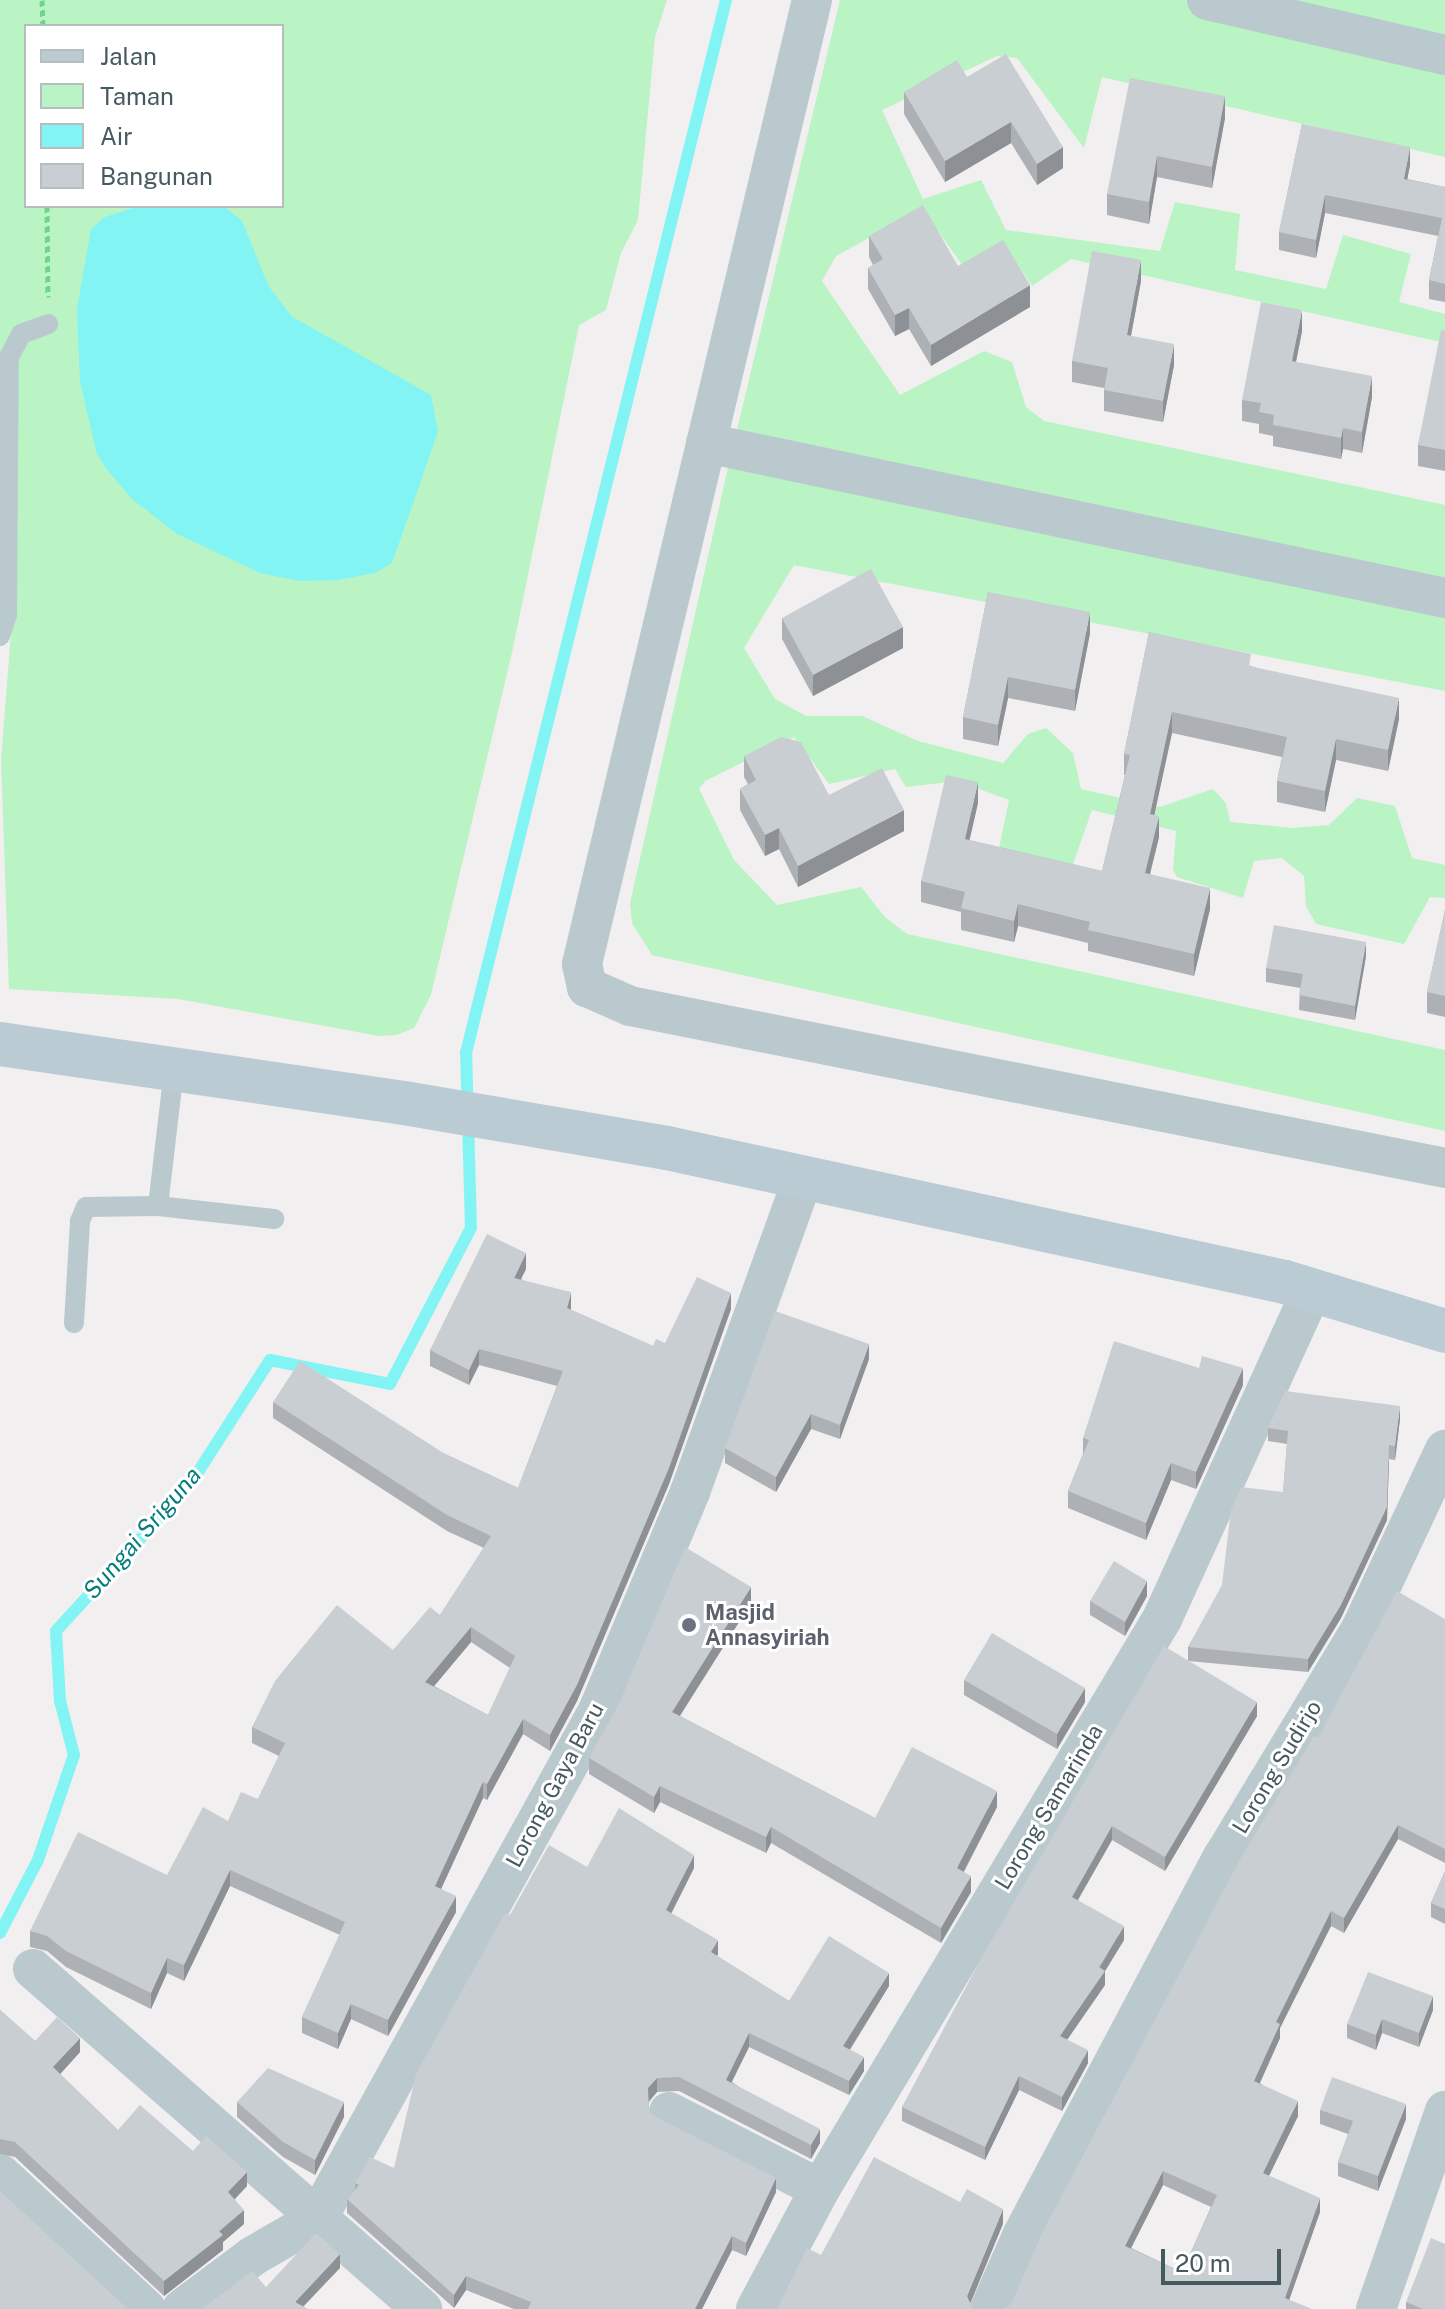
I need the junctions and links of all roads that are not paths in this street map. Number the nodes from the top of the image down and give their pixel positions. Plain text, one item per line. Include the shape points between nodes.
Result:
1 (812, 0) edge
2 (1207, 0) edge
3 (1445, 55) edge
4 (48, 324) road end
5 (706, 443) junction
6 (1445, 598) edge
7 (0, 636) edge
8 (0, 1044) edge
9 (174, 1069) junction
10 (1445, 1168) edge
11 (803, 1178) junction
12 (158, 1206) junction
13 (274, 1219) dead end
14 (1312, 1290) junction
15 (74, 1323) dead end
16 (1445, 1331) edge
17 (1445, 1450) edge
18 (33, 1969) dead end
19 (1445, 2111) edge
20 (669, 2112) dead end
21 (0, 2174) edge
22 (820, 2189) junction
23 (317, 2219) junction
24 (146, 2309) edge
25 (182, 2309) edge
26 (422, 2309) edge
27 (756, 2309) edge
28 (990, 2309) edge
29 (1376, 2309) edge

1 - 5 street
2 - 3 street
4 - 7 lane via 21,334 9,357 7,614
5 - 6 street
5 - 10 street via 582,964 587,987 630,1006
8 - 9 main road
9 - 11 main road via 404,1103
9 - 12 lane
11 - 14 main road
11 - 23 street, Lorong Gaya Baru via 690,1492 598,1711
12 - 13 lane
12 - 15 lane via 86,1207 80,1221
14 - 16 main road
14 - 22 street, Lorong Samarinda via 1162,1619
17 - 28 street, Lorong Sudirjo via 1361,1629 1223,1857 1022,2236
18 - 23 street
19 - 29 street
20 - 22 street
21 - 24 street
22 - 27 street, Lorong Samarinda
23 - 25 street via 253,2256
23 - 26 street

